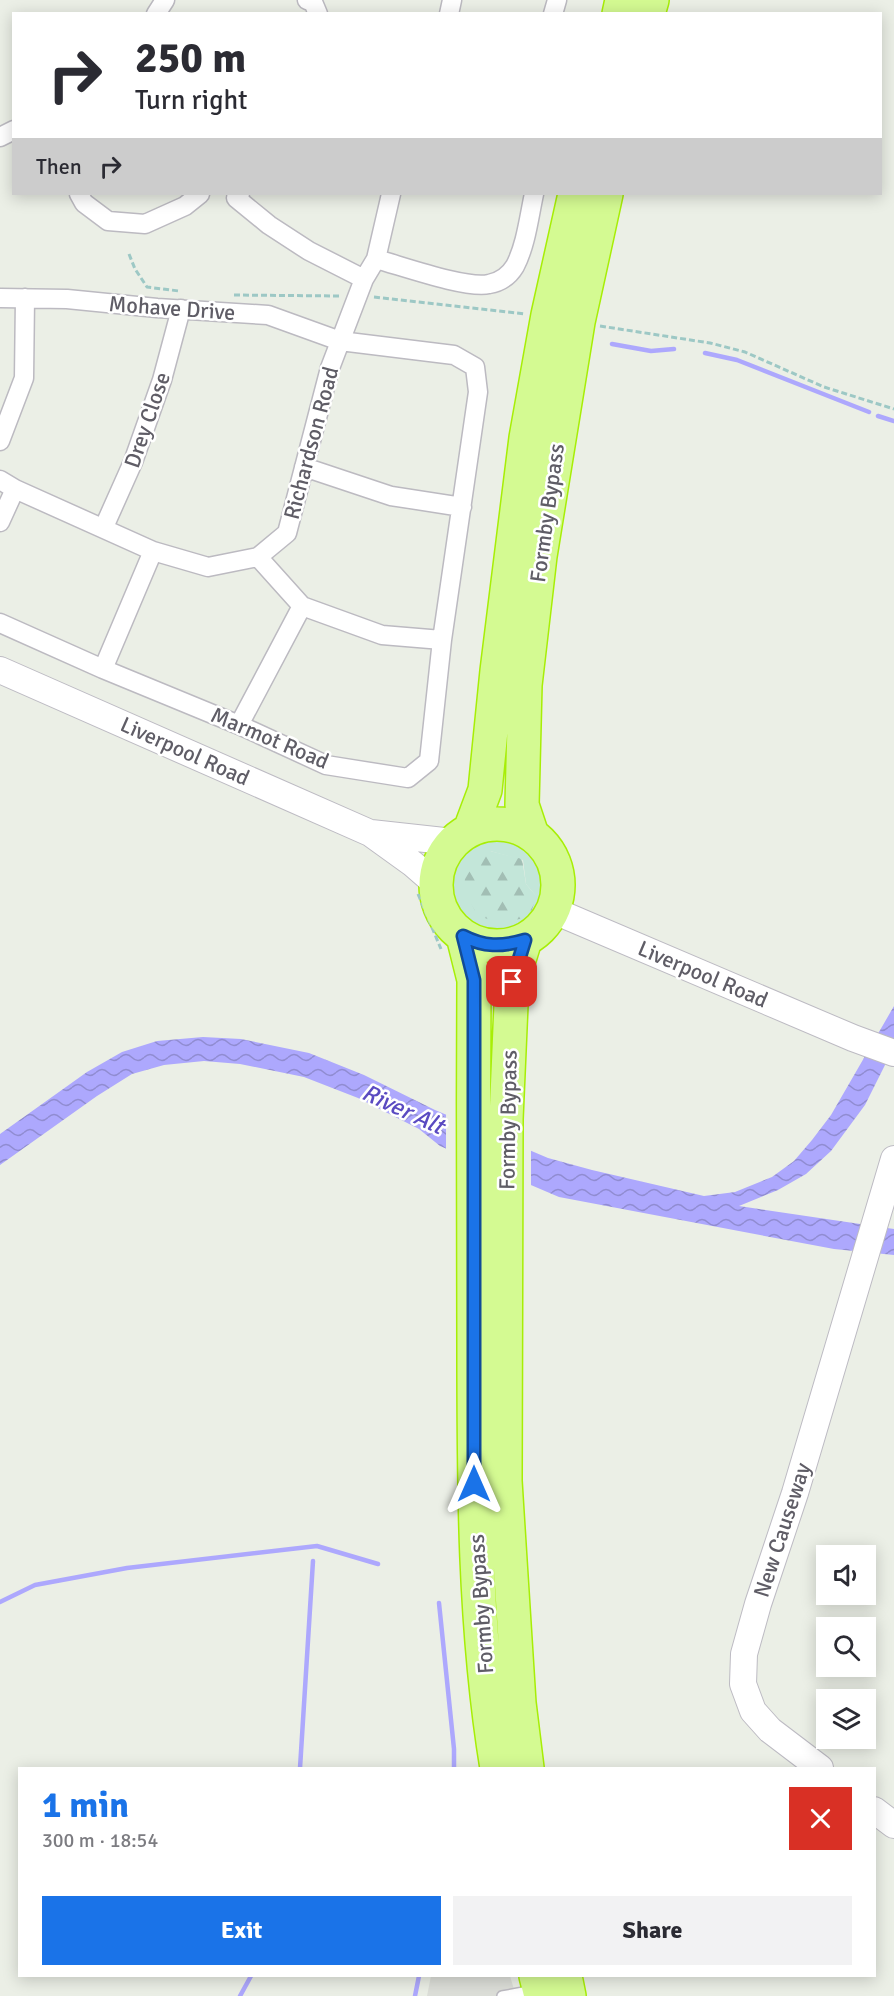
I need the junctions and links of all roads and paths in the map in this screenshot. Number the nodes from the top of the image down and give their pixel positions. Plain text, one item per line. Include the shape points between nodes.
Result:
1 (307, 0) edge
2 (317, 12) edge
3 (80, 195) edge
4 (199, 195) edge
5 (239, 195) edge
6 (391, 195) edge
7 (534, 195) edge
8 (575, 195) edge
9 (606, 195) edge
10 (129, 254) dead end
11 (376, 259) junction
12 (361, 288) junction
13 (226, 295) dead end
14 (0, 297) edge
15 (26, 298) junction
16 (183, 300) junction
17 (563, 319) junction
18 (340, 341) junction
19 (894, 409) edge
20 (0, 441) edge
21 (304, 467) junction
22 (7, 484) edge
23 (462, 507) junction
24 (0, 522) edge
25 (104, 527) junction
26 (153, 551) junction
27 (258, 557) junction
28 (302, 606) junction
29 (0, 623) edge
30 (442, 640) junction
31 (103, 669) junction
32 (0, 670) edge
33 (239, 725) junction
34 (370, 833) junction
35 (461, 836) junction
36 (532, 836) junction
37 (424, 874) junction
38 (554, 908) junction
39 (525, 940) junction
40 (452, 944) junction
41 (894, 1053) edge
42 (894, 1159) edge
43 (497, 1767) edge
44 (527, 1767) edge
45 (819, 1767) edge
46 (876, 1812) edge
47 (894, 1825) edge
48 (550, 1986) edge
49 (501, 1996) edge

1 - 2 street via 313,2
3 - 4 street via 108,221 145,224 185,206
5 - 12 street via 236,198 269,225
6 - 11 street, Richardson Road
7 - 11 street via 520,254 504,279 472,285
8 - 17 highway, Formby Bypass
9 - 17 highway, Formby Bypass
10 - 16 path via 147,287
11 - 12 street, Richardson Road
12 - 13 path
12 - 17 path via 484,310
12 - 18 street, Richardson Road
14 - 15 street, Mohave Drive
15 - 16 street, Mohave Drive
15 - 20 street via 24,378
16 - 18 street, Mohave Drive via 267,315
16 - 25 street, Drey Close via 162,380 137,452
17 - 19 path via 746,352 824,387
17 - 35 highway, Formby Bypass via 526,438 485,790
17 - 36 highway, Formby Bypass via 557,441 525,686 522,805
18 - 21 street, Richardson Road
18 - 23 street, Mohave Drive via 454,355 475,367 478,392
21 - 23 street via 392,496
21 - 27 street, Richardson Road via 287,533
22 - 24 street
22 - 25 street, Richardson Road
23 - 30 street, Marmot Road
25 - 26 street, Richardson Road
26 - 27 street, Richardson Road via 208,567
26 - 31 street
27 - 28 street
28 - 30 street via 382,635
28 - 33 street
29 - 31 street, Marmot Road
30 - 33 street, Marmot Road via 429,761 408,778 326,765
31 - 33 street, Marmot Road
32 - 34 street, Liverpool Road
34 - 35 street, Liverpool Road
34 - 37 street, Liverpool Road
35 - 36 highway via 485,825 502,824
35 - 37 highway via 441,862
36 - 38 highway via 542,844 556,868
37 - 40 highway via 448,922
37 - 40 path via 418,898
38 - 39 highway
38 - 41 street, Liverpool Road
39 - 40 highway via 493,946
39 - 44 highway, Formby Bypass via 512,982 506,1119 505,1481
40 - 43 highway, Formby Bypass via 474,980 474,1484 489,1715
42 - 45 street, New Causeway via 744,1654 742,1684 753,1711 770,1730
46 - 47 street
48 - 49 lane

